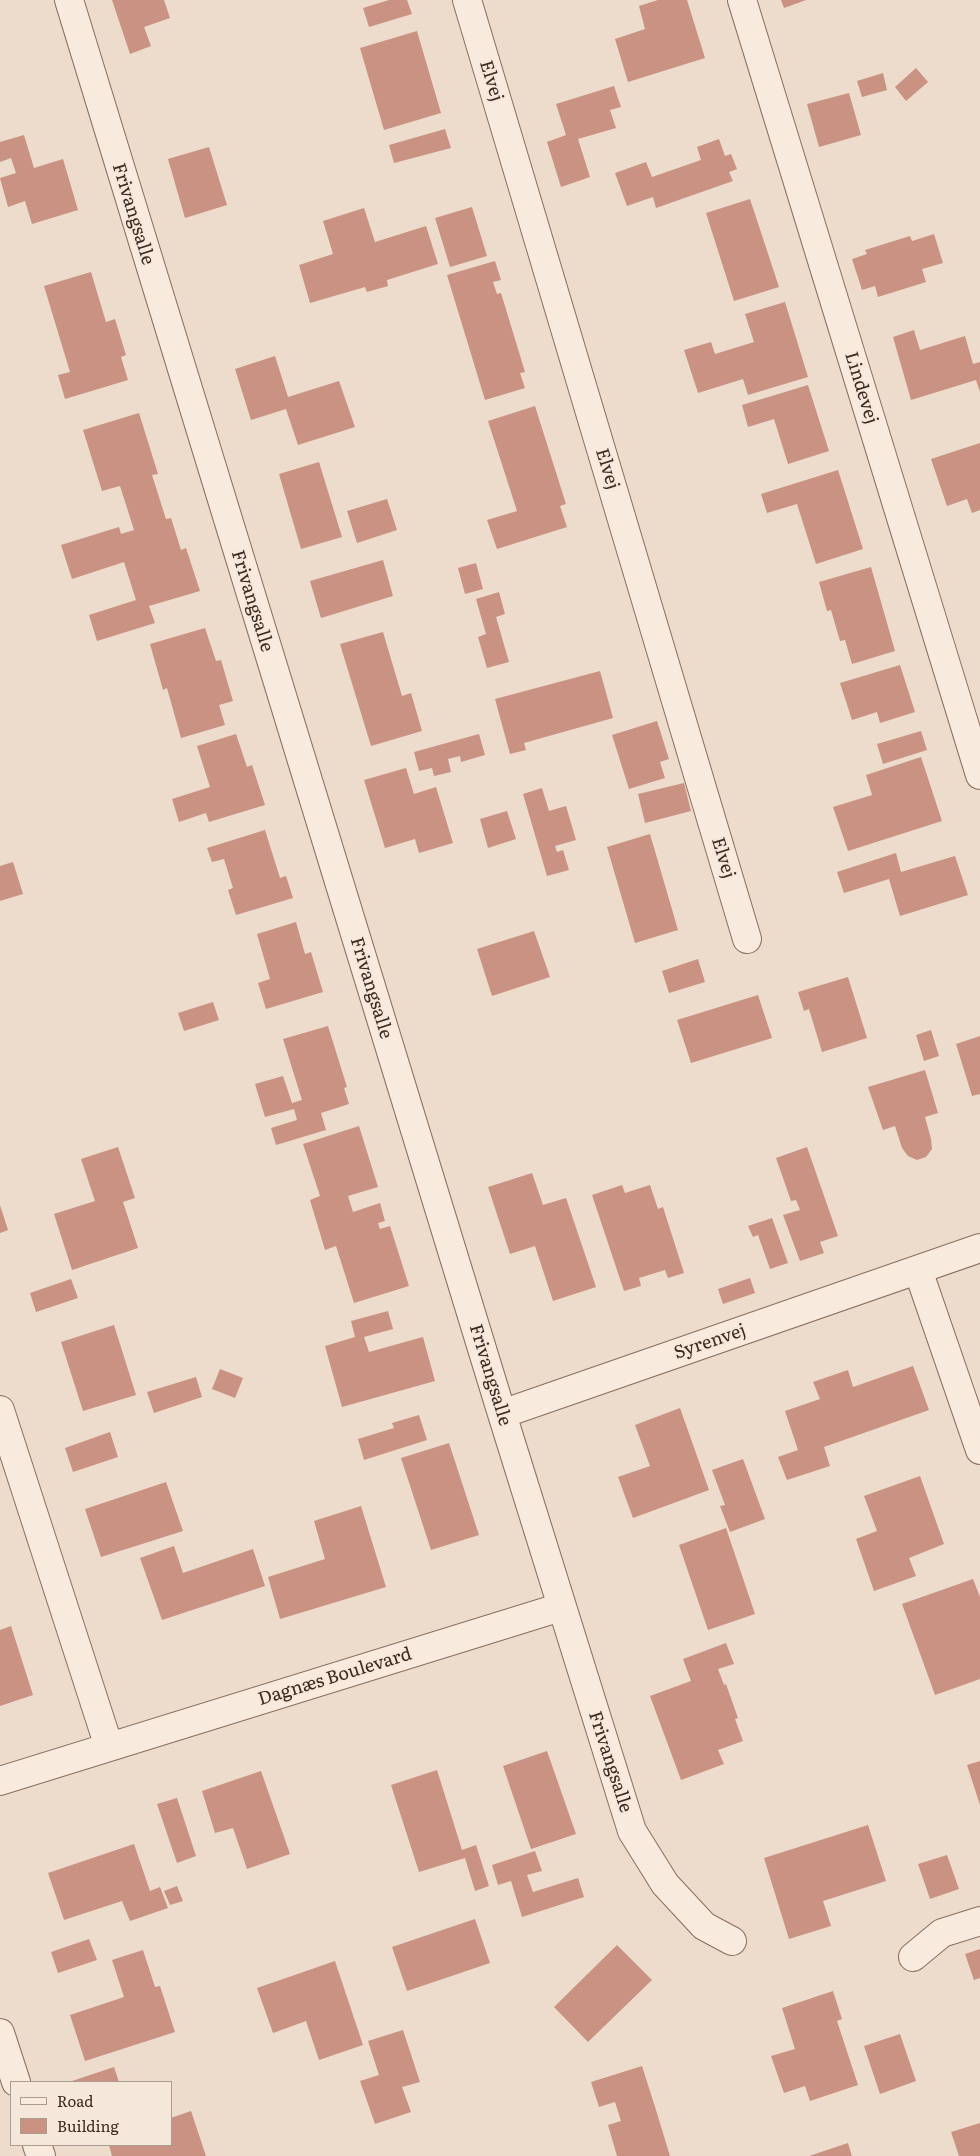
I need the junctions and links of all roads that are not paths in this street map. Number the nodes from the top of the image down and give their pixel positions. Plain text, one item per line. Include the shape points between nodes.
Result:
1 (69, 0) edge
2 (467, 0) edge
3 (742, 0) edge
4 (980, 775) edge
5 (747, 939) dead end
6 (980, 1248) edge
7 (918, 1270) junction
8 (0, 1410) edge
9 (502, 1414) junction
10 (980, 1450) edge
11 (561, 1607) junction
12 (109, 1747) junction
13 (0, 1781) edge
14 (980, 1921) edge
15 (732, 1941) dead end
16 (913, 1956) dead end
17 (0, 2033) edge
18 (16, 2081) edge

1 - 9 street, Frivangsalle
2 - 5 street, Elvej
3 - 4 street, Lindevej
6 - 7 street, Syrenvej
7 - 9 street, Syrenvej
7 - 10 street
8 - 12 street
9 - 11 street, Frivangsalle
11 - 12 street, Dagnæs Boulevard
11 - 15 street, Frivangsalle via 632,1831 665,1884 704,1926
12 - 13 street, Dagnæs Boulevard
14 - 16 street via 942,1933
17 - 18 street

